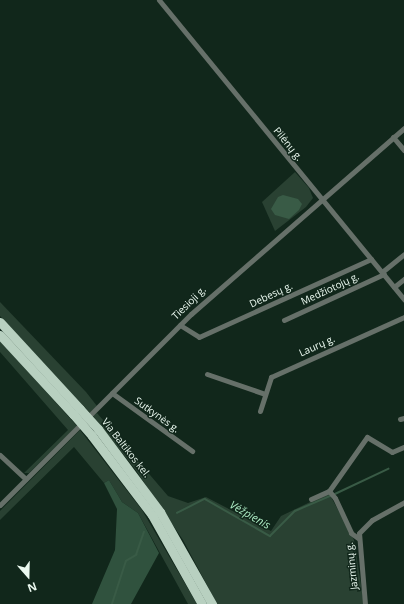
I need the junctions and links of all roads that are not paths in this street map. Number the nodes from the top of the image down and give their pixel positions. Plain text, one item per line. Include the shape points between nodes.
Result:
1 (159, 0) edge
2 (404, 128) edge
3 (393, 137) junction
4 (404, 150) edge
5 (322, 199) junction
6 (404, 254) edge
7 (371, 259) junction
8 (383, 273) junction
9 (404, 279) edge
10 (394, 287) junction
11 (404, 299) edge
12 (404, 317) edge
13 (284, 320) dead end
14 (0, 322) edge
15 (180, 325) junction
16 (0, 334) edge
17 (207, 374) dead end
18 (112, 393) junction
19 (265, 394) junction
20 (77, 411) junction
21 (260, 411) dead end
22 (95, 433) junction
23 (404, 447) edge
24 (192, 451) dead end
25 (0, 455) edge
26 (26, 479) junction
27 (329, 491) junction
28 (312, 499) dead end
29 (404, 502) edge
30 (0, 505) edge
31 (358, 538) junction
32 (202, 604) edge
33 (212, 604) edge
34 (365, 604) edge

1 - 5 street, Pilėnų g.
2 - 3 street, Tiesioji g.
3 - 4 street
3 - 5 street, Tiesioji g.
5 - 7 street, Pilėnų g.
5 - 15 street, Tiesioji g.
6 - 8 street, Medžiotojų g.
7 - 8 street, Pilėnų g.
7 - 15 street, Debesų g. via 199,337
8 - 10 street, Pilėnų g.
8 - 13 street, Medžiotojų g.
9 - 10 street
10 - 11 street, Pilėnų g.
12 - 19 street, Laurų g. via 270,377
14 - 20 highway, Via Baltikos kel.
15 - 18 street, Tiesioji g.
16 - 20 highway, Via Baltikos kel.
17 - 19 street
18 - 24 street, Sutkynės g.
18 - 26 street, Tiesioji g.
19 - 21 street, Laurų g.
20 - 22 highway, Via Baltikos kel., bridge
22 - 32 highway, Via Baltikos kel. via 152,515
22 - 33 highway, Via Baltikos kel. via 160,512
23 - 27 street via 392,452 371,438 364,439
25 - 26 street
26 - 30 street, Tiesioji g.
27 - 28 street
27 - 31 street via 335,498 351,534
29 - 31 street, Jazminų g. via 366,524
31 - 34 street, Jazminų g.

